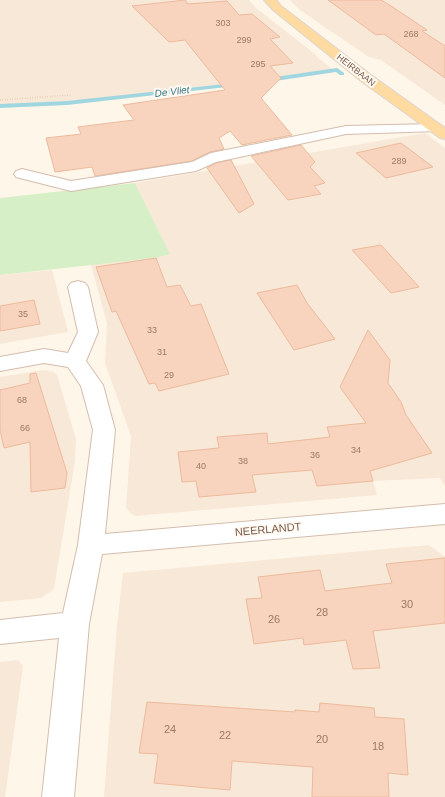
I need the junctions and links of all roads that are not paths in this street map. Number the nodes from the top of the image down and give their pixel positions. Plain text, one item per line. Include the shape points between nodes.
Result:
1 (270, 0) edge
2 (440, 131) edge
3 (22, 174) dead end
4 (78, 287) dead end
5 (74, 361) junction
6 (0, 364) edge
7 (445, 514) edge
8 (91, 545) junction
9 (75, 624) junction
10 (0, 632) edge
11 (58, 797) edge

1 - 2 main road, HEIRBAAN via 366,78
2 - 3 street via 346,130 211,158 196,166 71,186
4 - 5 street via 88,332
5 - 6 street via 44,356
5 - 8 street via 92,385 104,430
7 - 8 street, NEERLANDT
8 - 9 street
9 - 10 street
9 - 11 street

